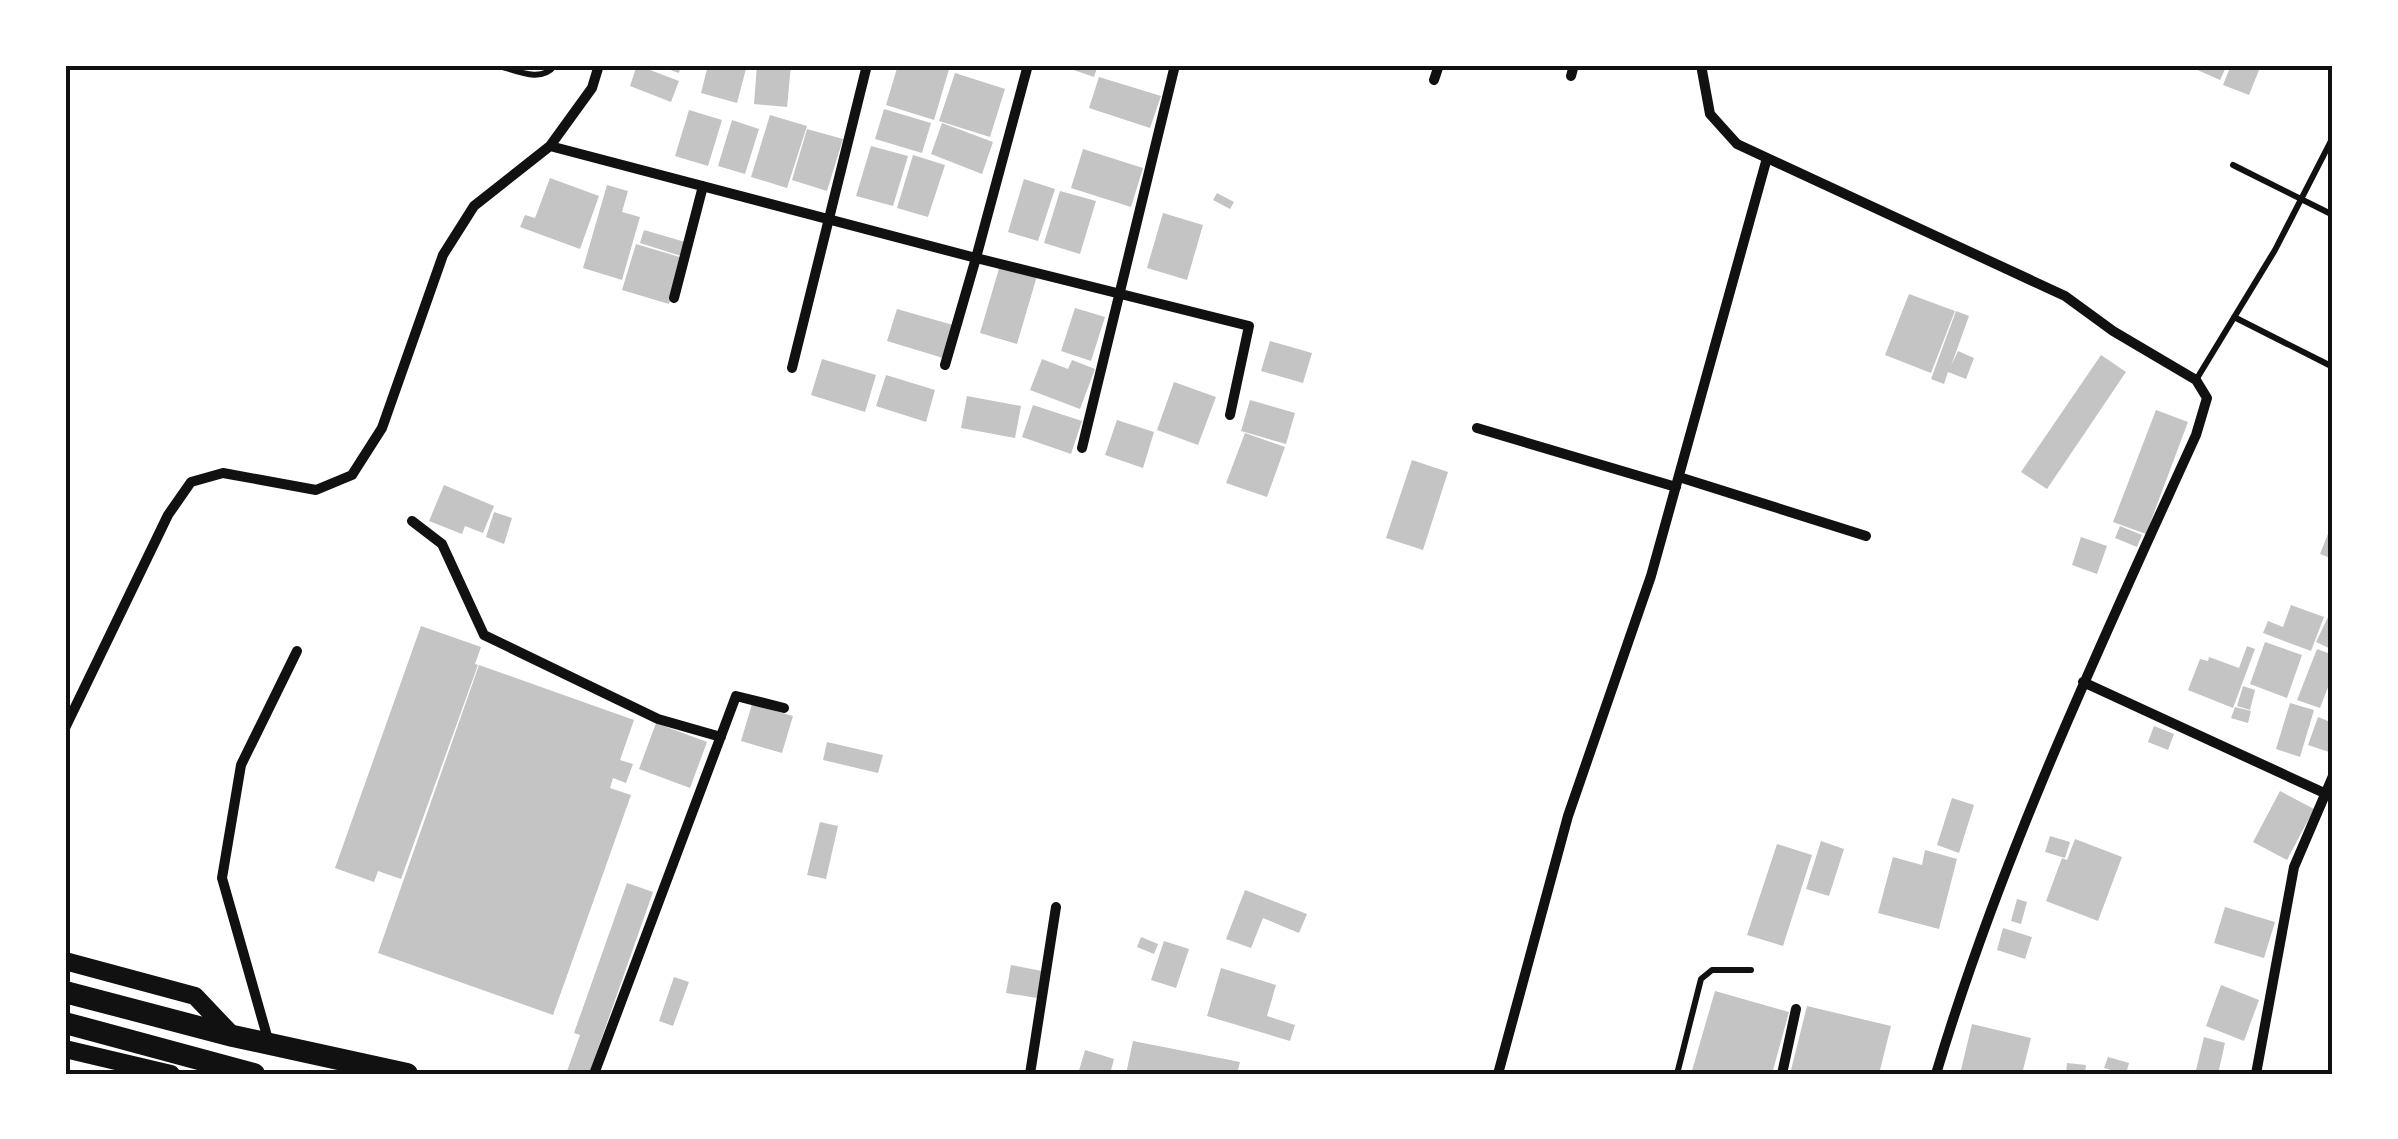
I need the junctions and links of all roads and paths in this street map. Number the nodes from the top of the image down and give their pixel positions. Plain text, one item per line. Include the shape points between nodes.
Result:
1 (496, 65) edge
2 (555, 65) edge
3 (599, 65) edge
4 (867, 65) edge
5 (1028, 65) edge
6 (1175, 65) edge
7 (1438, 65) edge
8 (1701, 65) edge
9 (1434, 80) dead end
10 (2333, 137) edge
11 (550, 146) junction
12 (1767, 158) junction
13 (2234, 165) dead end
14 (702, 186) junction
15 (2302, 198) junction
16 (2333, 215) edge
17 (828, 219) junction
18 (976, 258) junction
19 (1120, 294) junction
20 (674, 298) dead end
21 (2234, 318) junction
22 (945, 365) dead end
23 (2333, 367) edge
24 (792, 368) dead end
25 (2196, 380) junction
26 (1230, 415) dead end
27 (1478, 428) dead end
28 (1082, 448) dead end
29 (1678, 482) junction
30 (412, 521) dead end
31 (1866, 536) dead end
32 (297, 651) dead end
33 (2084, 682) junction
34 (784, 708) dead end
35 (65, 728) edge
36 (720, 737) junction
37 (2333, 776) edge
38 (2329, 796) edge
39 (1056, 907) dead end
40 (65, 962) edge
41 (1751, 970) dead end
42 (65, 992) edge
43 (1796, 1010) dead end
44 (65, 1023) edge
45 (233, 1036) junction
46 (270, 1044) junction
47 (65, 1049) edge
48 (216, 1064) junction
49 (172, 1074) edge
50 (254, 1074) edge
51 (407, 1074) edge
52 (594, 1074) edge
53 (1030, 1074) edge
54 (1498, 1074) edge
55 (1677, 1074) edge
56 (1782, 1074) edge
57 (1936, 1074) edge
58 (2256, 1074) edge

1 - 2 lane via 542,76
3 - 11 street via 592,88
4 - 17 street
5 - 18 street
6 - 19 street
7 - 9 street
8 - 12 street via 1710,114 1737,144
10 - 15 lane
11 - 14 street
11 - 35 street via 474,206 443,255 382,428 352,475 316,490 222,473 191,482 168,515
12 - 25 street via 2065,296
12 - 29 street
13 - 15 lane
14 - 17 street
14 - 20 street
15 - 16 lane
15 - 21 lane
17 - 18 street
17 - 24 street
18 - 19 street
18 - 22 street
19 - 26 street via 1249,326
19 - 28 street
21 - 23 lane
21 - 25 lane
25 - 33 street via 2207,398 2196,435
27 - 29 street
29 - 31 street
29 - 54 street via 1568,816
30 - 36 street via 442,544 484,635 658,719
32 - 46 street via 241,766 222,878
33 - 38 street
33 - 57 street via 2018,838
34 - 36 street via 736,696
36 - 52 street
37 - 38 street
38 - 58 street via 2294,868
39 - 53 street
40 - 45 street via 195,996
41 - 55 lane via 1712,970 1702,979
42 - 45 highway
43 - 56 street
44 - 48 highway
45 - 46 highway
46 - 51 highway
47 - 49 street
48 - 49 street
48 - 50 highway

